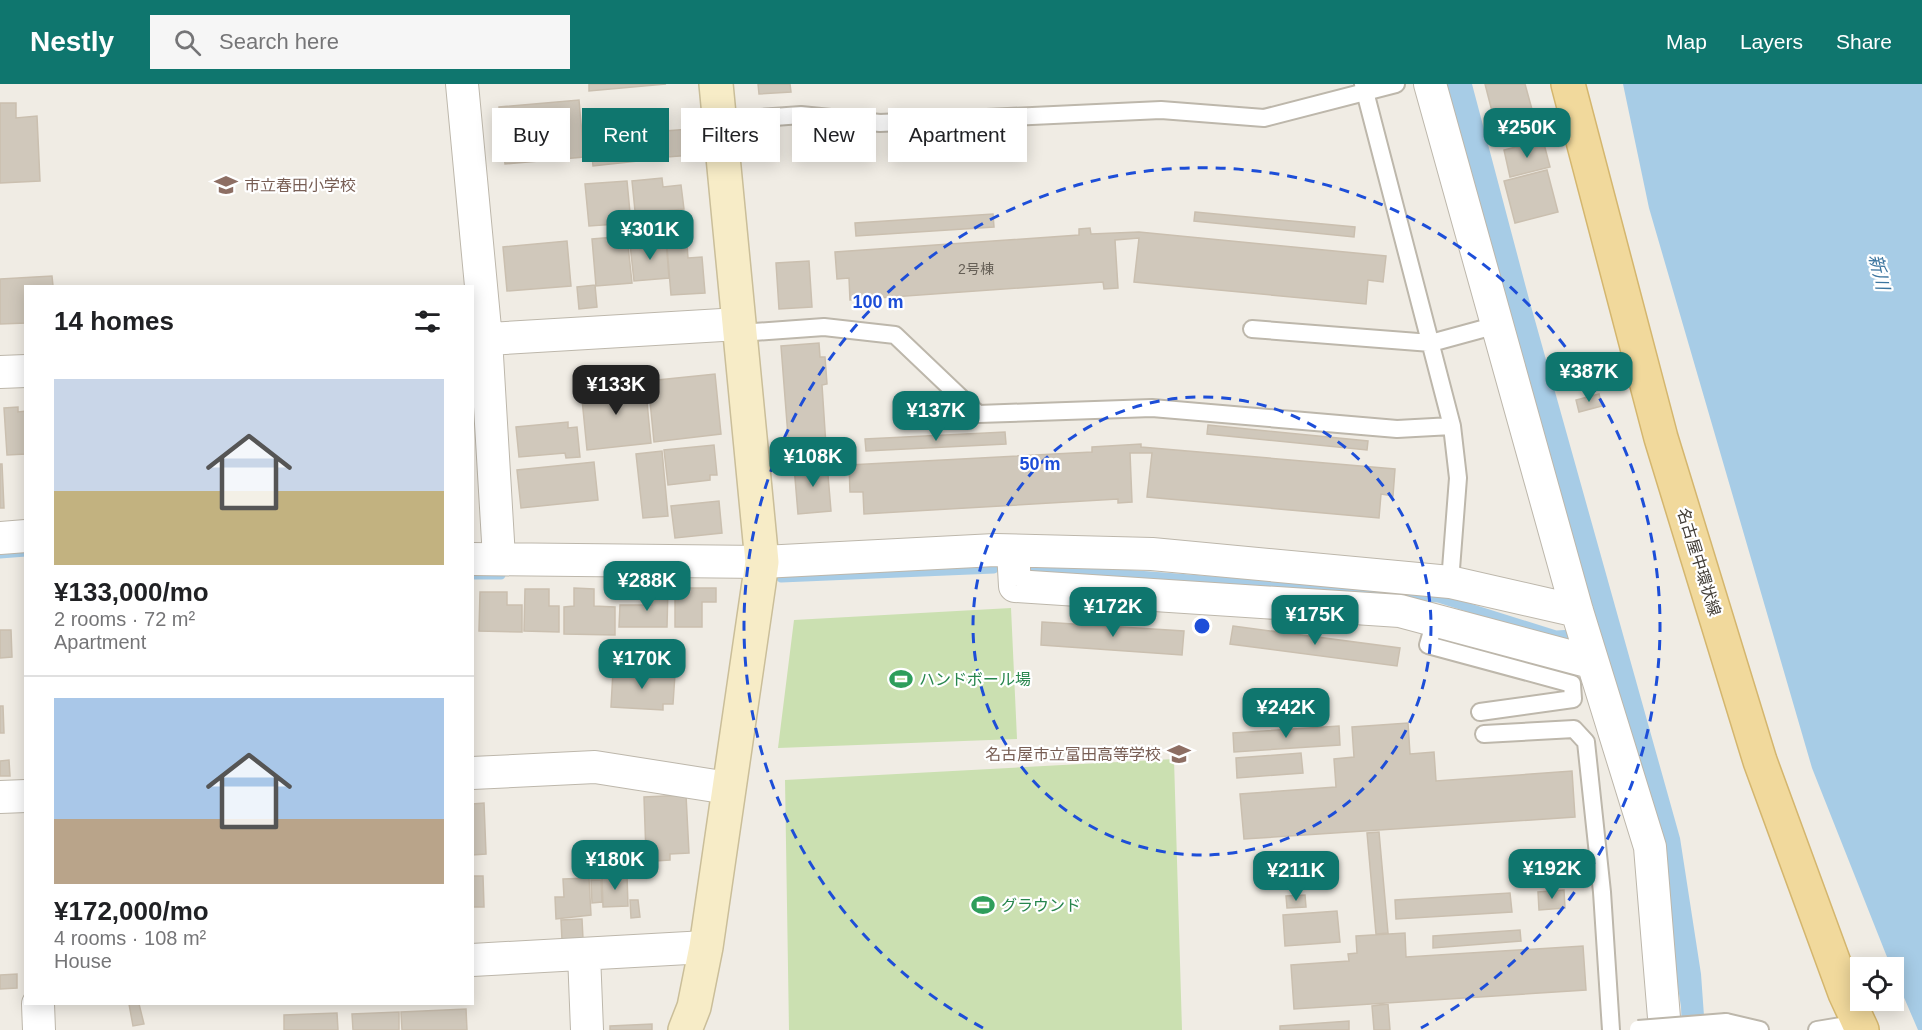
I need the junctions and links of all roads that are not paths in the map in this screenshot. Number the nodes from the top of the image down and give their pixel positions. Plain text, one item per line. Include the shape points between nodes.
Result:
1 (462, 84) edge
2 (716, 84) edge
3 (1396, 84) edge
4 (1430, 84) edge
5 (1568, 84) edge
6 (1364, 88) edge
7 (718, 108) edge
8 (780, 117) edge
9 (723, 162) edge
10 (1497, 325) junction
11 (739, 329) junction
12 (1252, 329) dead end
13 (479, 339) edge
14 (1431, 343) junction
15 (24, 371) edge
16 (0, 372) edge
17 (1452, 426) junction
18 (24, 536) edge
19 (0, 538) edge
20 (1013, 551) junction
21 (486, 559) edge
22 (762, 561) junction
23 (1450, 582) junction
24 (1576, 611) junction
25 (1435, 621) junction
26 (1591, 662) junction
27 (1479, 712) dead end
28 (1484, 734) dead end
29 (474, 773) edge
30 (728, 788) junction
31 (24, 796) edge
32 (0, 797) edge
33 (706, 946) junction
34 (584, 954) junction
35 (474, 960) edge
36 (38, 1005) edge
37 (693, 1023) edge
38 (1861, 1026) edge
39 (1638, 1029) edge
40 (39, 1030) edge
41 (587, 1030) edge
42 (1611, 1030) edge
43 (1630, 1030) edge
44 (1665, 1030) edge
45 (1760, 1030) edge
46 (1817, 1030) edge

1 - 13 street
2 - 7 street
3 - 6 lane
4 - 10 street
5 - 38 main road, 名古屋中環状線 via 1661,438 1760,761 1845,993
6 - 8 lane via 1264,118 1161,110 880,123
6 - 14 lane
9 - 11 street
10 - 14 lane
10 - 24 street
11 - 13 street
11 - 17 lane via 824,327 895,335 978,414 1152,408 1397,429
11 - 22 street
12 - 14 lane
13 - 21 street
14 - 17 lane
15 - 16 street
17 - 23 lane via 1458,478
18 - 19 street
20 - 22 street
20 - 23 street via 1152,554
20 - 25 street via 1015,586 1400,611
21 - 22 street
22 - 30 street
23 - 24 street
24 - 26 street
25 - 26 street
25 - 27 lane via 1428,645 1572,684 1572,699
26 - 44 street via 1650,847
28 - 42 lane via 1574,729 1586,742
29 - 30 street via 595,767
30 - 33 street
31 - 32 street
33 - 34 street
33 - 37 street
34 - 35 street
34 - 41 street
36 - 40 street
38 - 46 lane
39 - 43 lane
39 - 45 lane, bridge via 1726,1022

